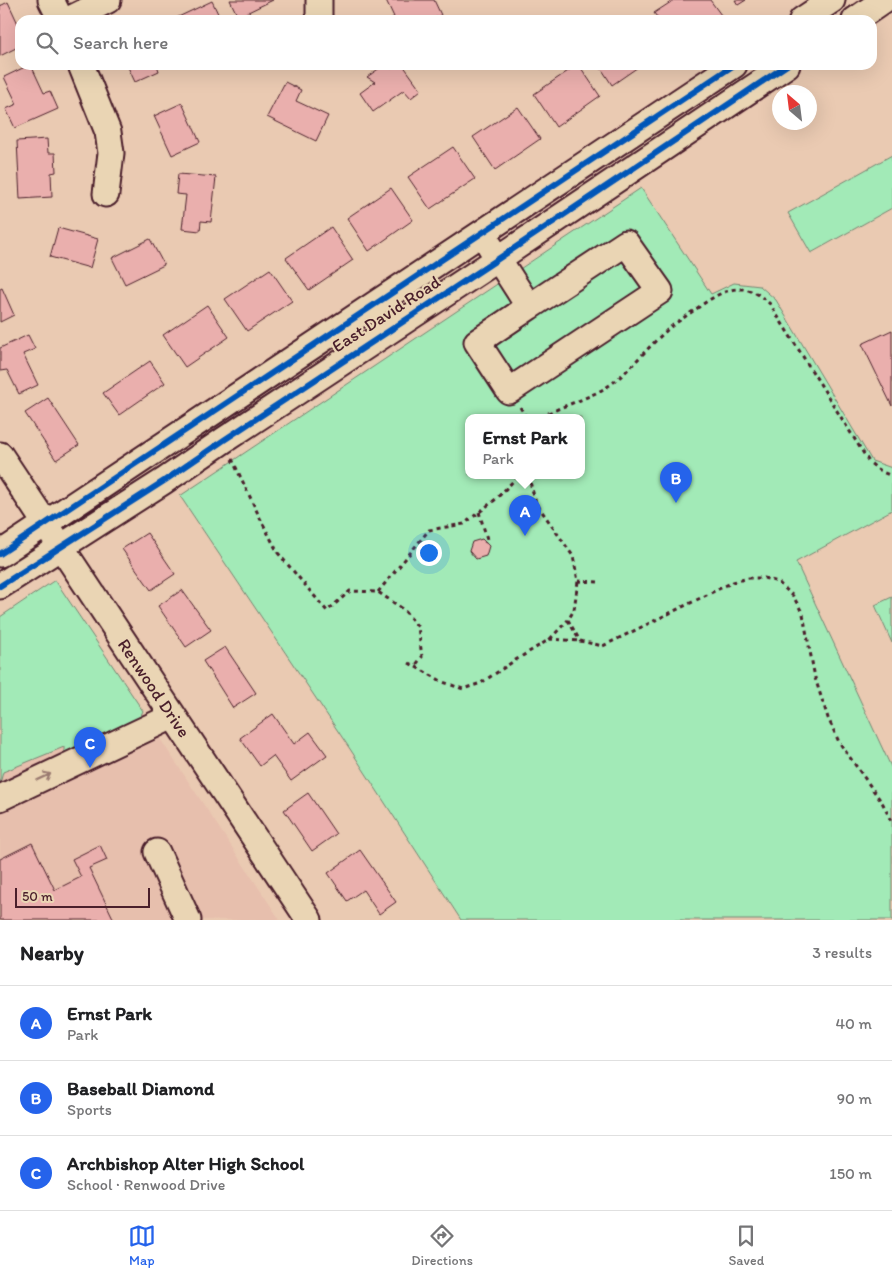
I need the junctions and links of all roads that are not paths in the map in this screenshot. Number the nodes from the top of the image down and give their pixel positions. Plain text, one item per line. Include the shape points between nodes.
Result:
1 (51, 0) edge
2 (108, 0) edge
3 (319, 0) edge
4 (832, 0) edge
5 (884, 0) edge
6 (58, 15) edge
7 (78, 15) edge
8 (320, 15) edge
9 (810, 15) edge
10 (862, 15) edge
11 (83, 70) edge
12 (726, 70) edge
13 (780, 70) edge
14 (106, 194) dead end
15 (482, 233) junction
16 (498, 258) junction
17 (529, 307) junction
18 (0, 455) edge
19 (46, 524) junction
20 (61, 547) junction
21 (0, 554) edge
22 (0, 586) edge
23 (173, 716) junction
24 (0, 798) edge
25 (158, 852) dead end
26 (188, 920) edge
27 (309, 920) edge

1 - 6 street
2 - 7 street
3 - 8 street
4 - 9 street
5 - 10 street
11 - 14 street via 108,132 111,153
12 - 15 street, East David Road
13 - 16 street, East David Road
15 - 16 street
15 - 19 street, East David Road
16 - 17 street
16 - 20 street, East David Road
17 - 17 street via 626,243 660,291 509,391 476,342
18 - 19 street, Renwood Drive
19 - 20 street, Renwood Drive
19 - 21 street, East David Road
20 - 22 street, East David Road
20 - 23 street, Renwood Drive
24 -> 23 street
23 - 27 street, Renwood Drive
25 - 26 street

